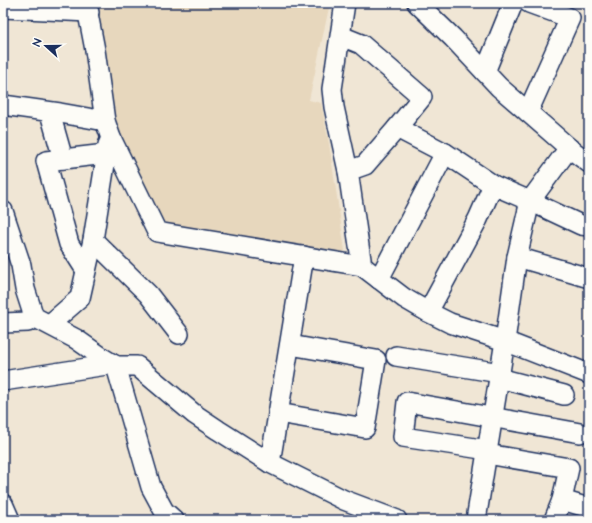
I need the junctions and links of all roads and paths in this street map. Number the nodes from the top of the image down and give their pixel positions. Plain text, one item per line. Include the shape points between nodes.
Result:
1 (345, 3) edge
2 (418, 3) edge
3 (513, 3) edge
4 (529, 3) edge
5 (3, 8) edge
6 (88, 8) edge
7 (341, 36) junction
8 (485, 72) junction
9 (3, 105) edge
10 (50, 112) junction
11 (528, 112) junction
12 (104, 121) junction
13 (397, 128) junction
14 (109, 146) junction
15 (569, 148) junction
16 (445, 153) junction
17 (63, 159) junction
18 (589, 162) edge
19 (348, 171) junction
20 (493, 185) junction
21 (530, 201) junction
22 (3, 211) edge
23 (589, 226) edge
24 (93, 240) junction
25 (304, 256) junction
26 (516, 258) junction
27 (362, 266) junction
28 (85, 269) junction
29 (589, 278) edge
30 (380, 279) junction
31 (428, 312) junction
32 (42, 321) junction
33 (3, 323) edge
34 (179, 334) dead end
35 (505, 342) junction
36 (290, 345) junction
37 (396, 356) dead end
38 (115, 365) junction
39 (589, 374) edge
40 (500, 375) junction
41 (3, 381) edge
42 (564, 395) dead end
43 (278, 413) junction
44 (493, 417) junction
45 (580, 433) dead end
46 (488, 452) junction
47 (270, 463) junction
48 (562, 500) junction
49 (3, 504) edge
50 (589, 508) edge
51 (10, 520) edge
52 (174, 520) edge
53 (397, 520) edge
54 (476, 520) edge
55 (554, 520) edge

1 - 7 street
2 - 8 street
3 - 8 street
4 - 11 street via 570,18
5 - 6 street
6 - 12 street
7 - 13 street via 361,44 422,97
7 - 19 street via 332,89
8 - 11 street
9 - 10 street
10 - 12 street
10 - 17 street
11 - 15 street
12 - 14 street
13 - 16 street
13 - 19 street via 365,165
14 - 17 street
14 - 24 street
14 - 25 street via 157,232
15 - 18 street
15 - 21 street
16 - 20 street
16 - 30 street
17 - 28 street via 46,161 69,244
19 - 27 street
20 - 21 street
20 - 31 street via 478,219
21 - 23 street via 581,225
21 - 26 street
22 - 32 street via 26,289
24 - 28 street
24 - 34 street via 148,294
25 - 27 street
25 - 36 street
26 - 29 street
26 - 35 street
27 - 30 street
28 - 32 street via 80,298
30 - 31 street via 404,298
31 - 35 street via 450,323
32 - 33 street
32 - 38 street via 76,339
35 - 39 street
35 - 40 street
36 - 43 street
36 - 43 street via 376,360 365,428
37 - 40 street
38 - 41 street
38 - 47 street via 137,366 194,414
38 - 52 street via 151,487 164,511
40 - 42 street
40 - 44 street
43 - 47 street
44 - 45 street
44 - 46 street
44 - 46 street via 407,402 403,437
46 - 48 street via 569,468
46 - 54 street
47 - 53 street via 344,500
48 - 50 street
48 - 55 street
49 - 51 street

